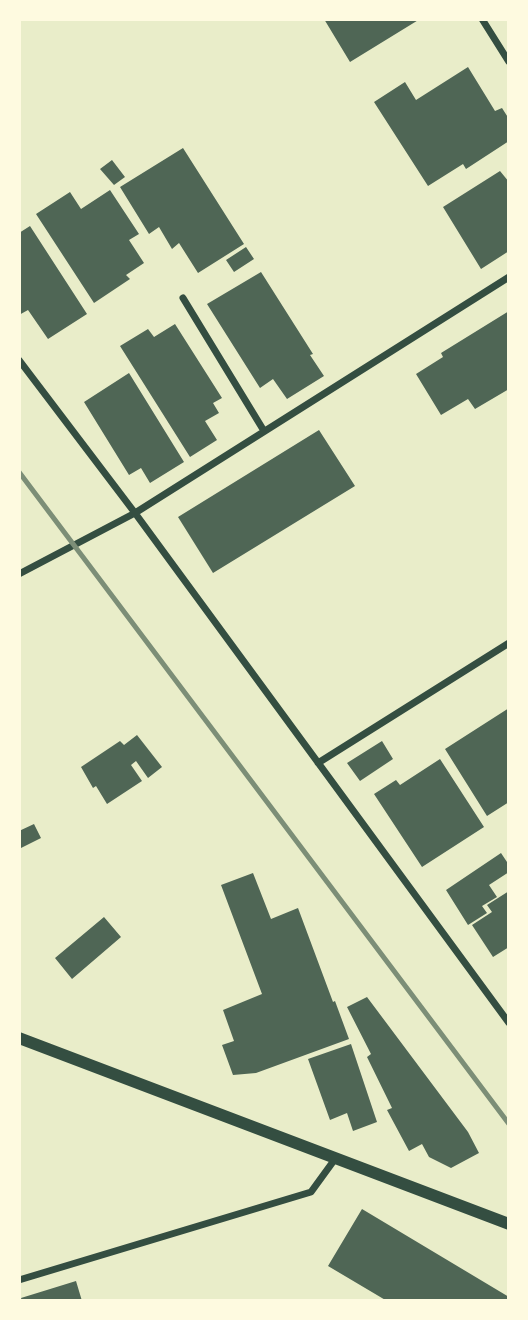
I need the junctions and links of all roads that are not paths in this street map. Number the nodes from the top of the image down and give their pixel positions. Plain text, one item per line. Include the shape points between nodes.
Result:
1 (482, 19) edge
2 (509, 62) edge
3 (509, 277) edge
4 (183, 298) dead end
5 (19, 360) edge
6 (264, 431) junction
7 (135, 513) junction
8 (19, 574) edge
9 (509, 643) edge
10 (318, 763) junction
11 (509, 1023) edge
12 (19, 1038) edge
13 (335, 1159) junction
14 (509, 1224) edge
15 (19, 1280) edge

1 - 2 street
3 - 6 street
4 - 6 street
5 - 7 street
6 - 7 street
7 - 8 street
7 - 10 street
9 - 10 street
10 - 11 street
12 - 13 street
13 - 14 street
13 - 15 street via 310,1192

